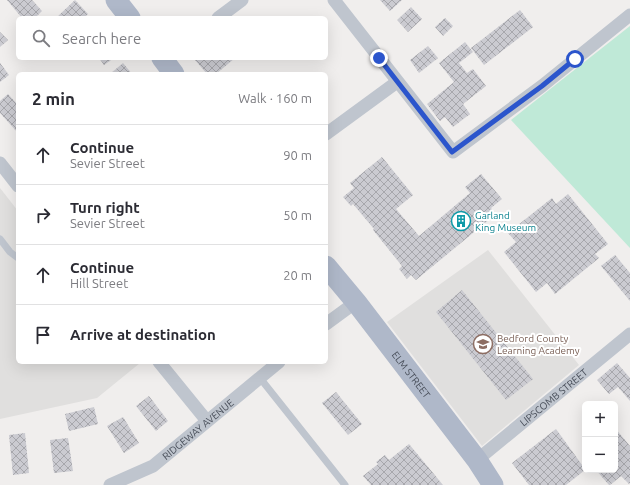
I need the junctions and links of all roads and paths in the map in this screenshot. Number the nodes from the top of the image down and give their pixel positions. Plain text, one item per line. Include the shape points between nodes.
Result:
1 (116, 0) edge
2 (242, 0) edge
3 (334, 0) edge
4 (630, 15) edge
5 (128, 16) edge
6 (221, 16) edge
7 (397, 82) junction
8 (328, 133) edge
9 (0, 163) edge
10 (16, 183) edge
11 (0, 239) edge
12 (16, 256) edge
13 (328, 268) edge
14 (356, 302) junction
15 (328, 323) edge
16 (630, 334) edge
17 (161, 364) edge
18 (277, 364) edge
19 (260, 378) junction
20 (207, 421) junction
21 (477, 460) junction
22 (110, 485) edge
23 (345, 485) edge
24 (493, 485) edge

1 - 5 main road
2 - 6 street
3 - 7 street
4 - 7 street via 542,86 452,152
7 - 8 street
9 - 10 street
11 - 12 lane
13 - 14 main road, ELM STREET
14 - 15 street
14 - 21 main road, ELM STREET
16 - 21 street, LIPSCOMB STREET
17 - 20 street
18 - 19 street, RIDGEWAY AVENUE
19 - 20 street, RIDGEWAY AVENUE
19 - 23 lane
20 - 22 street, RIDGEWAY AVENUE via 153,466
21 - 24 main road, ELM STREET

